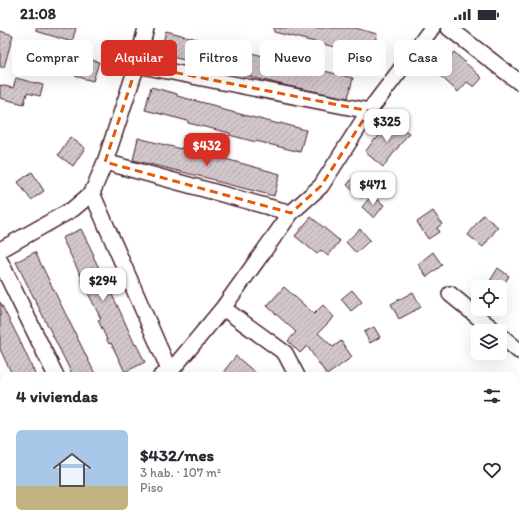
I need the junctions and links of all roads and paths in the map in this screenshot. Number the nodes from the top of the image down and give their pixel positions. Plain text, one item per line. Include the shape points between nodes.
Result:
1 (146, 28) edge
2 (432, 28) edge
3 (449, 28) edge
4 (143, 40) edge
5 (177, 73) edge
6 (133, 76) edge
7 (519, 82) edge
8 (369, 111) junction
9 (104, 162) junction
10 (92, 192) junction
11 (291, 213) junction
12 (0, 250) edge
13 (0, 262) edge
14 (450, 294) dead end
15 (223, 308) junction
16 (486, 324) edge
17 (507, 341) edge
18 (519, 351) edge
19 (54, 372) edge
20 (164, 372) edge
21 (167, 372) edge
22 (295, 372) edge

1 - 4 street
2 - 8 street
3 - 7 street
5 - 8 street
6 - 9 street
8 - 11 street via 321,186
9 - 10 street
9 - 11 street
10 - 12 street via 73,209
10 - 20 street
11 - 15 street
13 - 19 street
14 - 16 street
15 - 21 street
15 - 22 street via 285,353
17 - 18 street

